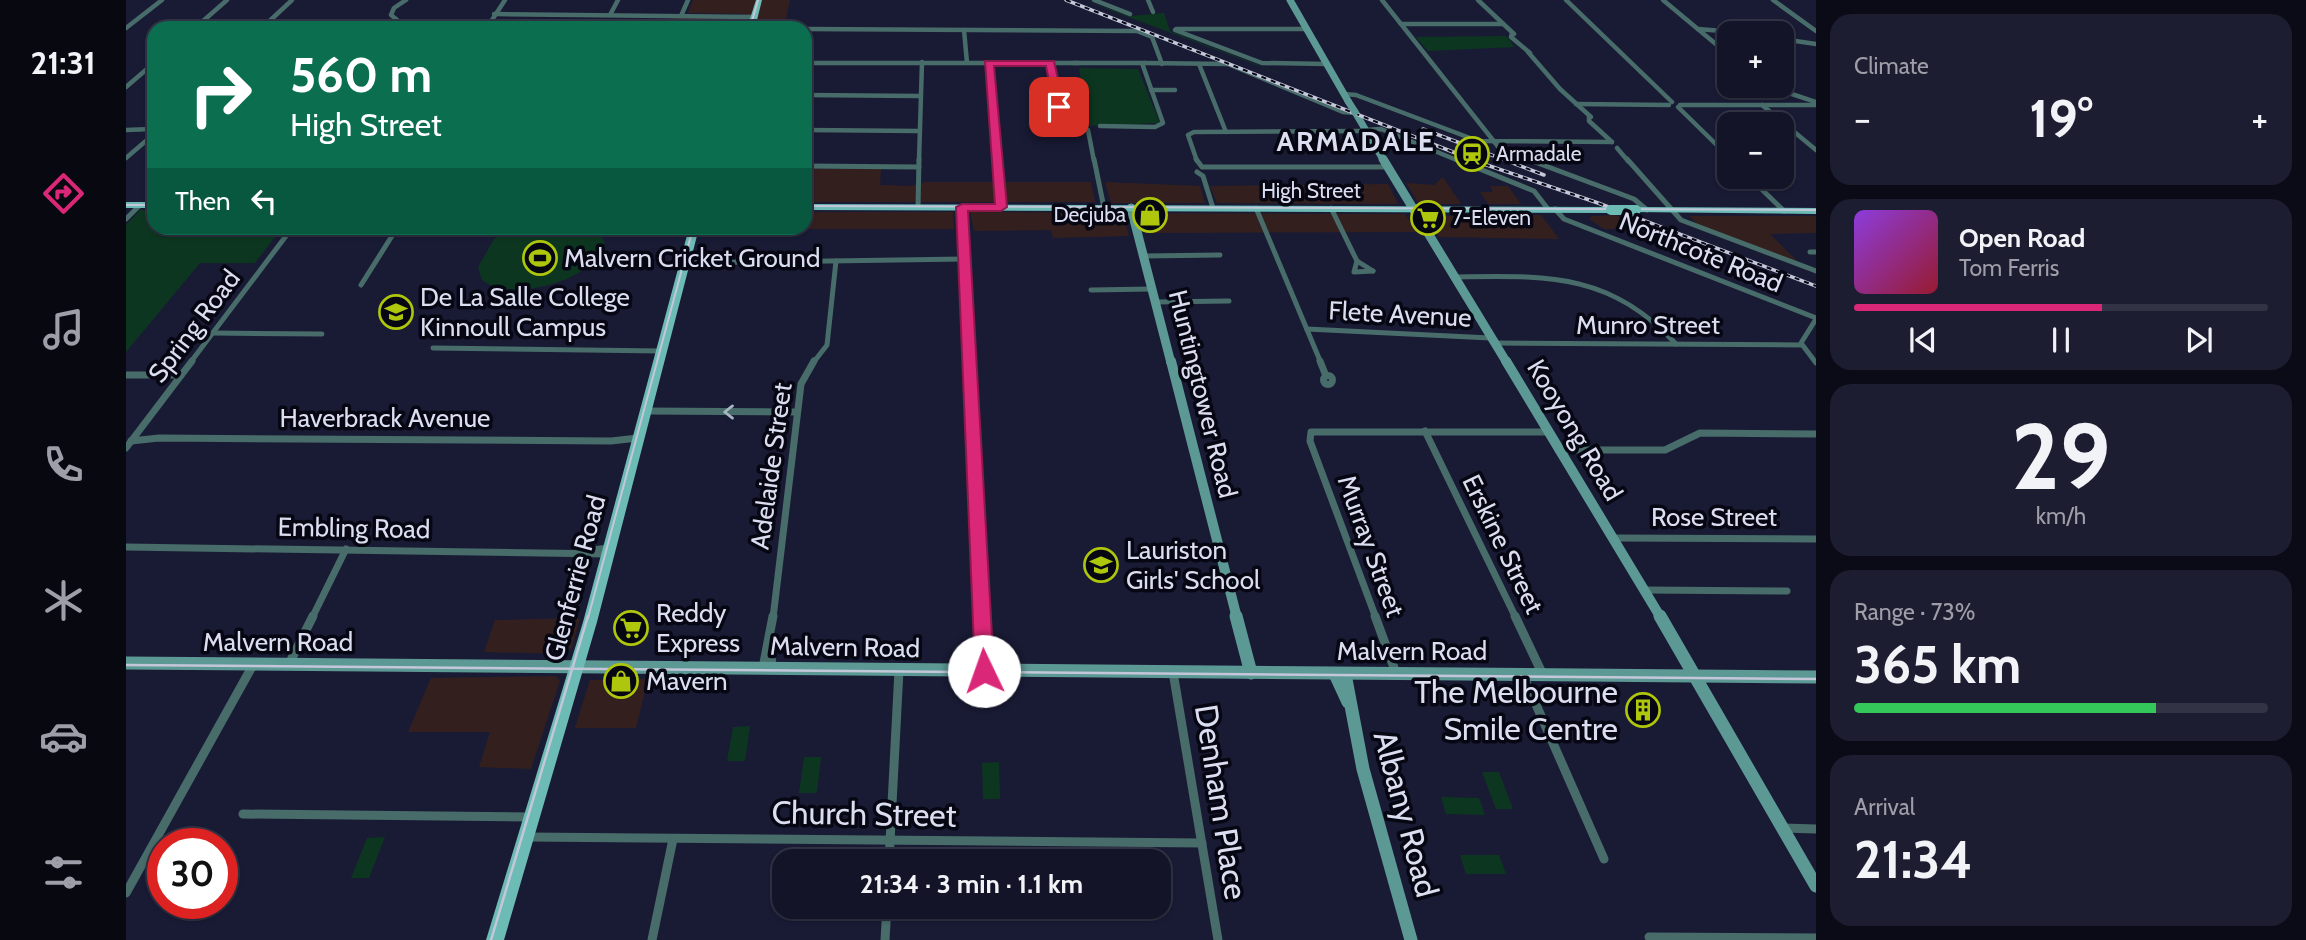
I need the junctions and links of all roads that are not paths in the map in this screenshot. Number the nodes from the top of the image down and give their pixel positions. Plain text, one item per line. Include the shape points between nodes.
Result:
1 (162, 0) edge
2 (227, 0) edge
3 (292, 0) edge
4 (406, 0) edge
5 (505, 0) edge
6 (618, 0) edge
7 (688, 0) edge
8 (759, 0) edge
9 (1094, 0) edge
10 (1148, 0) edge
11 (1290, 0) edge
12 (1382, 0) edge
13 (1480, 0) edge
14 (1566, 0) edge
15 (1663, 0) edge
16 (1773, 0) edge
17 (1153, 12) dead end
18 (1130, 13) dead end
19 (495, 15) junction
20 (610, 15) junction
21 (681, 16) junction
22 (754, 17) junction
23 (203, 21) edge
24 (270, 21) edge
25 (398, 21) edge
26 (491, 21) edge
27 (753, 21) edge
28 (1401, 24) junction
29 (1503, 24) junction
30 (126, 28) edge
31 (812, 29) edge
32 (1307, 29) junction
33 (964, 30) junction
34 (1699, 30) junction
35 (1717, 30) edge
36 (1816, 31) edge
37 (1794, 41) edge
38 (1816, 44) edge
39 (1717, 45) edge
40 (812, 63) edge
41 (967, 63) junction
42 (989, 63) junction
43 (1143, 63) junction
44 (920, 64) junction
45 (1050, 64) junction
46 (1161, 64) junction
47 (1199, 64) junction
48 (1327, 64) junction
49 (147, 69) edge
50 (126, 88) edge
51 (1151, 90) junction
52 (1175, 90) dead end
53 (812, 95) edge
54 (1794, 95) edge
55 (919, 96) junction
56 (1793, 98) edge
57 (1671, 103) junction
58 (1816, 103) edge
59 (1380, 104) junction
60 (1576, 104) junction
61 (1350, 105) junction
62 (1761, 105) junction
63 (1795, 105) junction
64 (1679, 106) junction
65 (1100, 126) dead end
66 (126, 130) edge
67 (147, 131) edge
68 (812, 131) edge
69 (919, 131) junction
70 (1365, 131) junction
71 (1226, 132) junction
72 (147, 135) edge
73 (1493, 141) junction
74 (1612, 142) junction
75 (1717, 145) edge
76 (1816, 152) edge
77 (126, 158) edge
78 (812, 166) edge
79 (919, 167) junction
80 (1387, 167) junction
81 (1199, 169) junction
82 (1761, 189) edge
83 (126, 205) edge
84 (140, 205) junction
85 (147, 205) edge
86 (812, 207) edge
87 (918, 207) junction
88 (962, 207) junction
89 (1001, 207) junction
90 (1104, 208) junction
91 (1131, 208) junction
92 (1213, 208) junction
93 (1256, 208) junction
94 (1331, 208) junction
95 (1412, 209) junction
96 (1555, 209) junction
97 (1641, 210) junction
98 (1674, 210) junction
99 (1784, 211) junction
100 (1816, 211) edge
101 (126, 219) edge
102 (287, 235) edge
103 (393, 235) edge
104 (692, 235) edge
105 (1220, 255) dead end
106 (1143, 256) junction
107 (836, 261) junction
108 (965, 261) junction
109 (1357, 261) dead end
110 (685, 263) junction
111 (1816, 271) edge
112 (1453, 277) junction
113 (361, 285) dead end
114 (1152, 289) junction
115 (1091, 290) dead end
116 (1229, 301) dead end
117 (1155, 302) junction
118 (1816, 319) edge
119 (1307, 329) junction
120 (213, 333) junction
121 (322, 334) dead end
122 (1492, 341) junction
123 (1676, 344) junction
124 (1802, 345) junction
125 (433, 348) dead end
126 (662, 351) junction
127 (1816, 363) edge
128 (126, 375) edge
129 (181, 375) junction
130 (1326, 376) dead end
131 (645, 411) junction
132 (797, 412) junction
133 (1424, 431) junction
134 (1547, 432) junction
135 (1816, 434) edge
136 (134, 438) junction
137 (638, 441) junction
138 (126, 449) edge
139 (1558, 450) junction
140 (1612, 538) junction
141 (1816, 539) edge
142 (126, 547) edge
143 (346, 549) junction
144 (608, 551) junction
145 (1643, 590) junction
146 (1787, 592) dead end
147 (126, 663) edge
148 (253, 664) junction
149 (289, 664) junction
150 (576, 667) junction
151 (767, 669) junction
152 (899, 670) junction
153 (984, 671) junction
154 (1173, 672) junction
155 (1251, 673) junction
156 (1340, 674) junction
157 (1396, 674) junction
158 (1523, 675) junction
159 (1543, 675) junction
160 (1695, 676) junction
161 (1816, 677) edge
162 (243, 814) dead end
163 (532, 817) junction
164 (1783, 828) junction
165 (1816, 829) edge
166 (526, 837) junction
167 (673, 839) junction
168 (890, 841) junction
169 (1202, 844) junction
170 (890, 849) edge
171 (1604, 859) dead end
172 (1816, 886) edge
173 (126, 893) edge
174 (886, 919) edge
175 (1649, 937) dead end
176 (1816, 938) edge
177 (495, 940) edge
178 (652, 940) edge
179 (885, 940) edge
180 (1217, 940) edge
181 (1411, 940) edge

1 - 30 street
2 - 23 street
3 - 24 street
4 - 25 street via 391,15
5 - 19 street
6 - 20 street
7 - 21 street
8 - 22 main road
9 - 18 street
10 - 17 street
11 - 32 street, Kooyong Road
12 - 28 street
13 - 29 street
14 - 57 street
15 - 34 street
16 - 36 street
19 - 20 street
19 - 26 street
20 - 21 street
21 - 22 street
22 - 27 main road
28 - 29 street
28 - 73 street via 1451,94
29 - 60 street
31 - 33 street
32 - 48 street, Kooyong Road
32 - 48 street via 1175,30 1262,63
33 - 41 street
33 - 46 street via 1139,31 1153,37
34 - 35 street
34 - 39 street
37 - 38 street
40 - 44 street
41 - 42 street
41 - 44 street
42 - 45 street
42 - 89 street
43 - 45 street
43 - 46 street
43 - 51 street
44 - 55 street
45 - 90 street via 1063,128 1088,130
46 - 47 street
47 - 61 street via 1234,68 1340,109
47 - 71 street
48 - 61 street, Kooyong Road
49 - 50 street
51 - 52 street
51 - 65 street via 1161,125
53 - 55 street
54 - 58 street
55 - 69 street
56 - 63 street
57 - 60 street
57 - 64 street
58 - 63 street
59 - 61 street
59 - 61 street
59 - 73 street via 1469,138
60 - 74 street
61 - 70 street, Kooyong Road
62 - 63 street
62 - 64 street
62 - 76 street
64 - 75 street
66 - 67 street
68 - 69 street
69 - 79 street
70 - 71 street, Northcote Road
70 - 80 street, Kooyong Road
70 - 96 street, Northcote Road via 1381,129 1534,191
71 - 81 street, Northcote Road via 1191,134
72 - 77 street
73 - 74 street
73 - 97 street via 1502,150 1627,197
74 - 98 street
78 - 79 street
79 - 87 street
80 - 81 street
80 - 95 street, Kooyong Road
81 - 92 street
82 - 99 street
83 - 84 main road
84 - 85 main road
84 - 101 street
86 - 87 main road, High Street
87 - 88 main road, High Street
88 - 89 main road, High Street
88 - 108 street
89 - 90 main road, High Street
90 - 91 main road, High Street
91 - 92 main road, High Street
91 - 106 street, Huntingtower Road
92 - 93 main road, High Street
93 - 94 main road, High Street
93 - 119 street
94 - 95 main road, High Street
94 - 109 street
95 - 96 main road, High Street
95 - 112 street, Kooyong Road
96 - 97 main road, High Street, bridge
96 - 118 street, Northcote Road via 1564,219
97 - 98 main road, High Street
98 - 99 main road, High Street
98 - 111 street via 1689,224
99 - 100 main road, High Street
102 - 120 street, Spring Road
103 - 113 street
104 - 110 main road, Glenferrie Road
105 - 106 street
106 - 114 street, Huntingtower Road
107 - 108 street
107 - 110 street
107 - 132 street, Adelaide Street via 827,345 803,376
108 - 153 street
110 - 126 main road, Glenferrie Road
112 - 122 street, Kooyong Road
112 - 123 street via 1546,278 1592,286 1641,309
114 - 115 street
114 - 117 street, Huntingtower Road
116 - 117 street
117 - 155 street, Huntingtower Road
118 - 124 street
119 - 122 street, Flete Avenue
119 - 130 street
120 - 121 street
120 - 129 street, Spring Road
122 - 123 street, Munro Street
122 - 134 street, Kooyong Road
123 - 124 street, Munro Street
124 - 127 street
125 - 126 street
126 - 131 main road, Glenferrie Road
128 - 129 street
129 - 136 street, Spring Road
132 -> 131 street
131 - 137 main road, Glenferrie Road
132 - 151 street, Adelaide Street
133 - 134 street
133 - 157 street, Murray Street via 1311,432 1310,441
133 - 159 street, Erskine Street
134 - 139 street, Kooyong Road
135 - 139 street via 1700,433 1665,450
136 - 137 street, Haverbrack Avenue
136 - 138 street, Spring Road
137 - 144 main road, Glenferrie Road
139 - 140 street, Kooyong Road
140 - 141 street, Rose Street
140 - 145 street, Kooyong Road
142 - 143 street, Embling Road
143 - 144 street, Embling Road
143 - 149 street
144 - 150 main road, Glenferrie Road
145 - 146 street
145 - 160 street, Kooyong Road
147 - 148 street, Malvern Road
148 - 149 street, Malvern Road
148 - 173 street
149 - 150 street, Malvern Road
150 - 151 street, Malvern Road
150 - 163 main road, Glenferrie Road
151 - 152 street, Malvern Road
152 - 153 street, Malvern Road
152 - 168 street
153 - 154 street, Malvern Road
154 - 155 street, Malvern Road
154 - 169 street, Denham Place
155 - 156 street, Malvern Road
156 - 157 street, Malvern Road
156 - 181 street, Albany Road
157 - 158 street, Malvern Road
158 - 159 street, Malvern Road
158 - 171 street
159 - 160 street, Malvern Road
160 - 161 street, Malvern Road
160 - 164 street, Kooyong Road
162 - 163 street
163 - 166 main road, Glenferrie Road
164 - 165 street
164 - 172 street, Kooyong Road
166 - 167 street, Church Street
166 - 177 main road, Glenferrie Road
167 - 168 street, Church Street
167 - 178 street
168 - 169 street, Church Street
168 - 170 street
169 - 180 street, Denham Place
174 - 179 street
175 - 176 street

